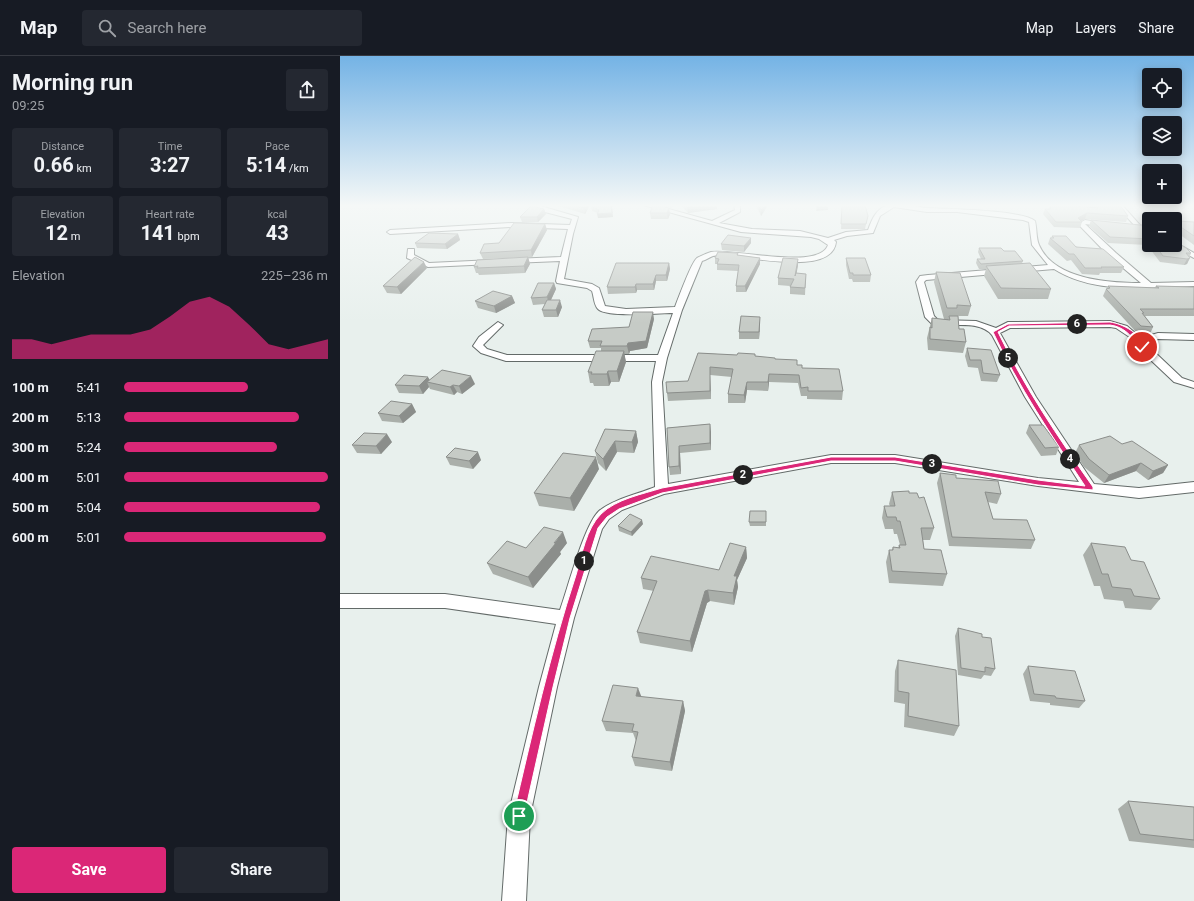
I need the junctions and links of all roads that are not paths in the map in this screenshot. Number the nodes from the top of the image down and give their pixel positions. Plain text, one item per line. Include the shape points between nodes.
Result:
1 (567, 244) edge
2 (832, 244) edge
3 (1036, 244) edge
4 (1102, 244) edge
5 (1182, 248) edge
6 (411, 250) dead end
7 (1194, 256) edge
8 (564, 259) junction
9 (1055, 267) junction
10 (1148, 284) junction
11 (1194, 284) edge
12 (678, 310) junction
13 (498, 325) dead end
14 (995, 332) junction
15 (1194, 337) edge
16 (1141, 343) junction
17 (662, 358) junction
18 (1194, 385) edge
19 (1194, 487) edge
20 (1091, 489) junction
21 (662, 490) junction
22 (340, 601) edge
23 (566, 618) junction
24 (514, 901) edge

1 - 8 street
2 - 12 street via 822,256 800,260 725,254 703,256
3 - 9 street
4 - 10 street
5 - 7 street
6 - 8 street via 410,256 428,265
8 - 12 street via 560,281 589,286 596,290 603,309
9 - 10 street via 1089,281
9 - 14 street via 928,277 920,282 930,317 935,322 981,324
10 - 11 street
12 - 17 street
13 - 17 street via 478,346 484,352 506,358
14 - 16 street via 1008,325 1110,324 1120,325 1131,331
14 - 20 street via 1034,404
15 - 16 street via 1151,336
16 - 18 street via 1142,347 1178,380
17 - 21 street via 657,382
19 - 20 street via 1139,493
20 - 21 street via 895,459 831,459
21 - 23 street via 617,507 604,515 595,527
22 - 23 street via 445,601
23 - 24 street via 519,816

